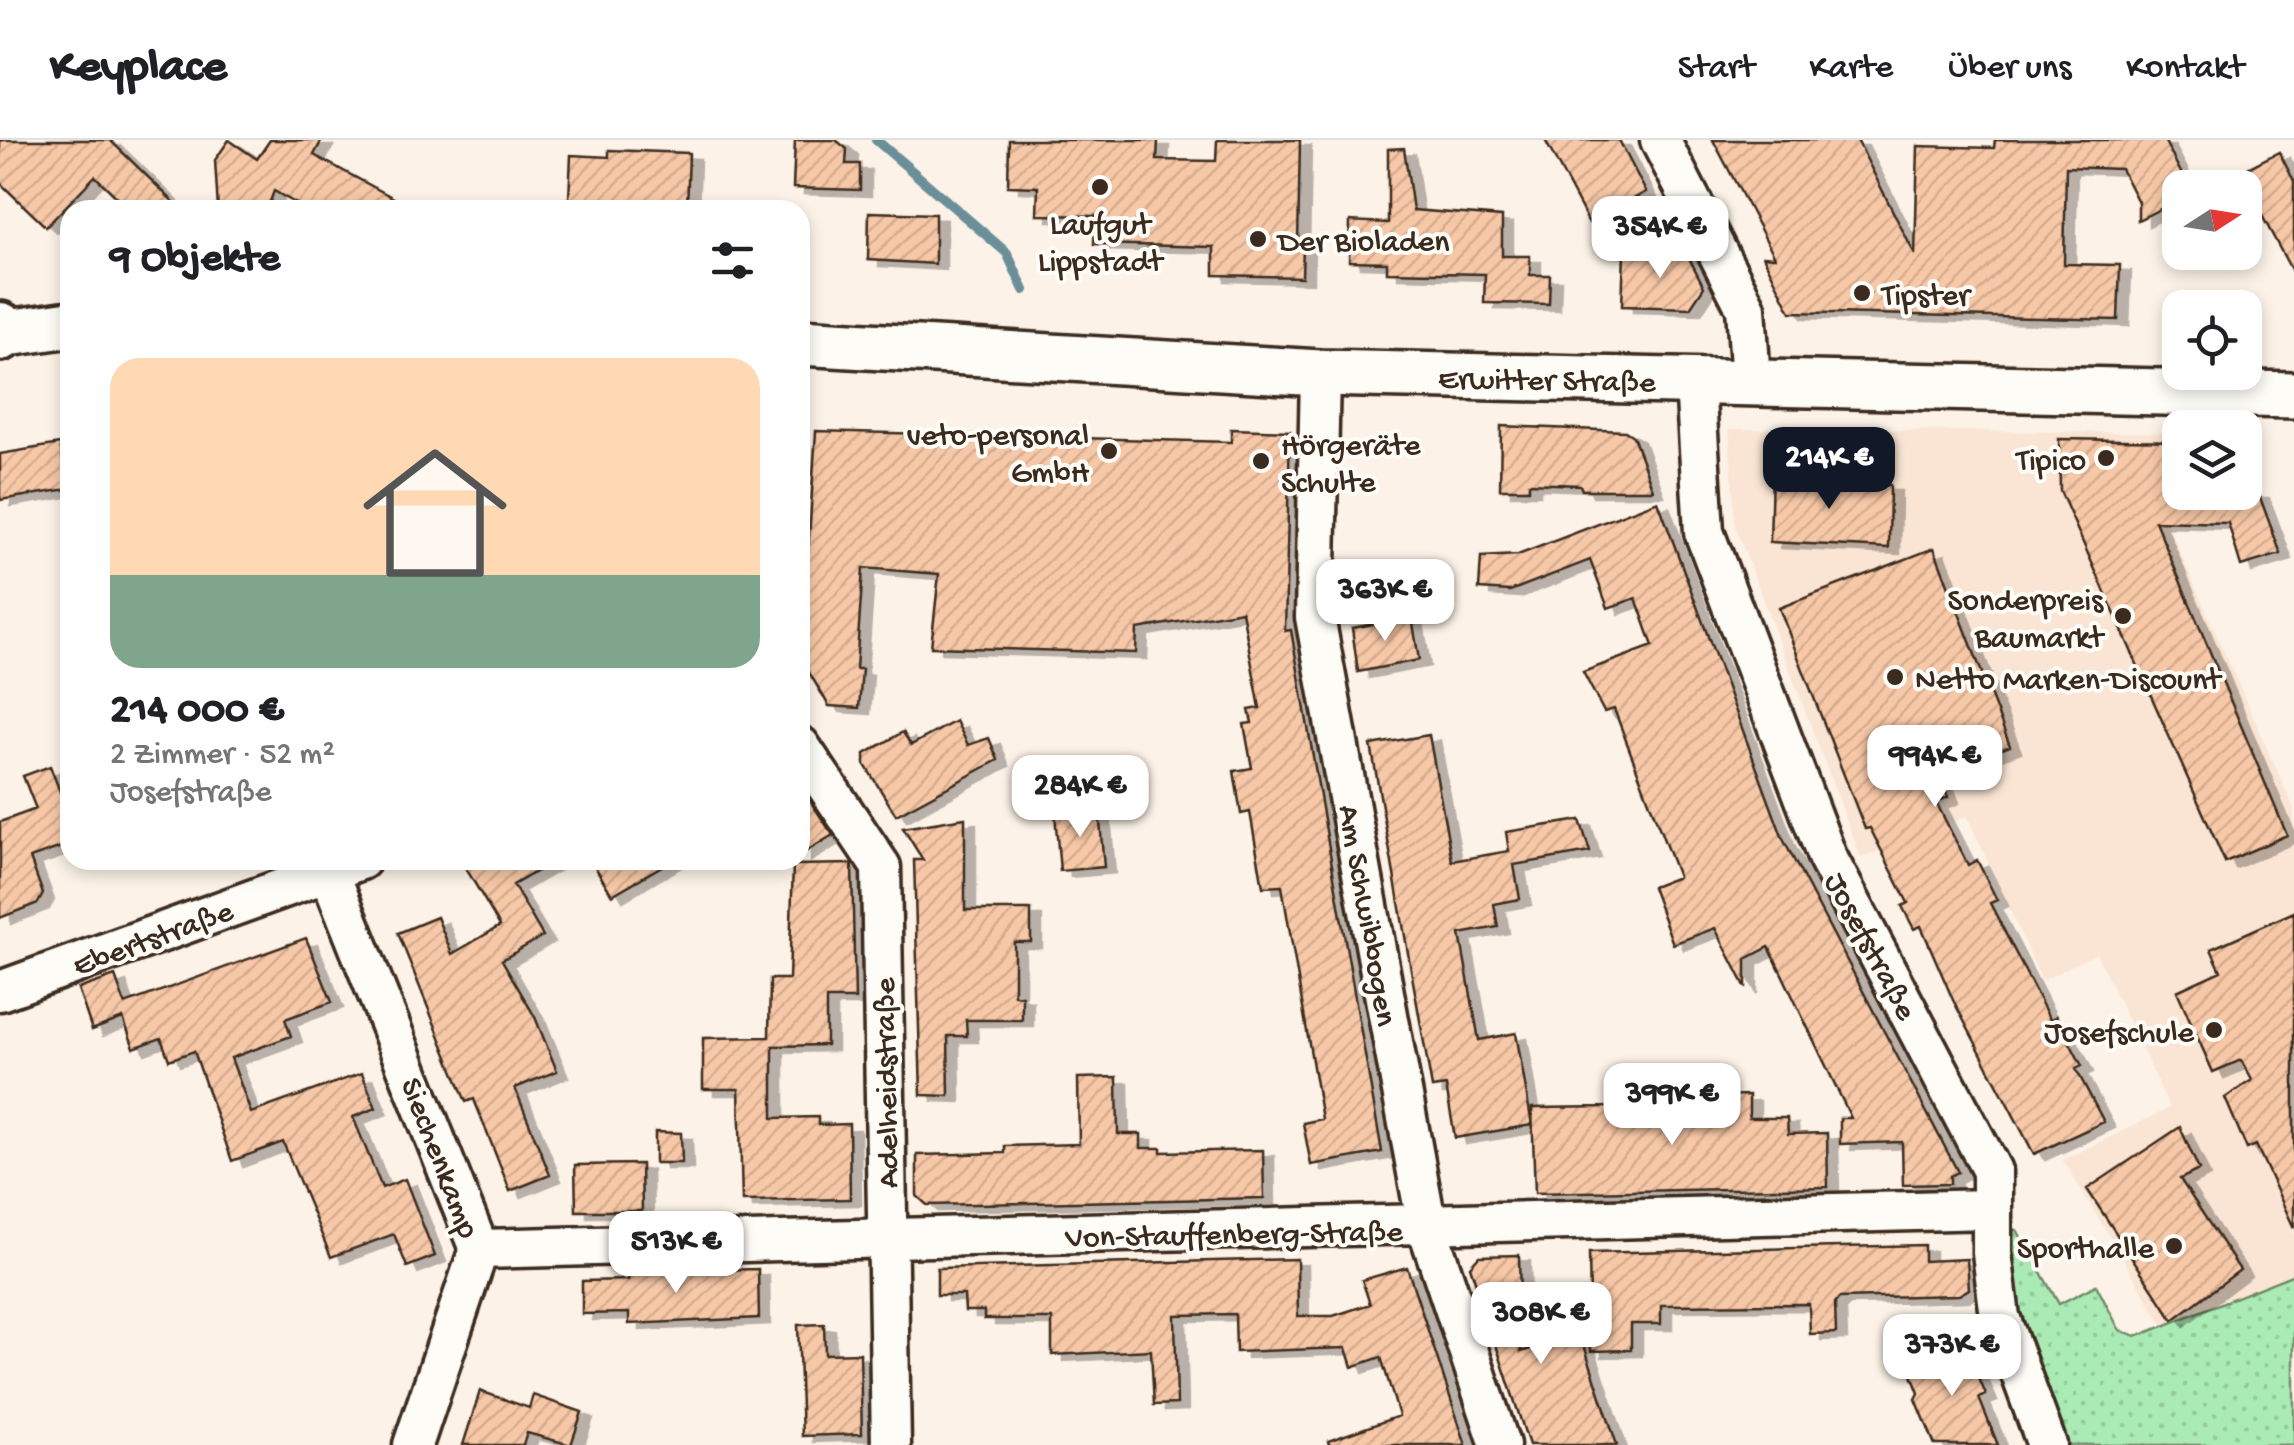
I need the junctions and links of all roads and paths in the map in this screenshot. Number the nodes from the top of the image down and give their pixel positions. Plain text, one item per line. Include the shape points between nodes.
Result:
1 (1660, 140) edge
2 (60, 325) edge
3 (0, 332) edge
4 (810, 343) edge
5 (1320, 373) junction
6 (1751, 381) junction
7 (1695, 382) junction
8 (2294, 395) edge
9 (810, 761) edge
10 (334, 870) edge
11 (346, 870) edge
12 (0, 992) edge
13 (1990, 1208) junction
14 (1427, 1227) junction
15 (885, 1241) junction
16 (479, 1249) junction
17 (413, 1445) edge
18 (891, 1445) edge
19 (1500, 1445) edge
20 (2047, 1445) edge

1 - 6 street via 1746,308
2 - 3 street
4 - 5 street, Erwitter Straße
5 - 7 street, Erwitter Straße
5 - 14 street, Am Schwibbogen via 1315,617
6 - 7 street, Erwitter Straße
6 - 8 street, Erwitter Straße
7 - 13 street, Josefstraße via 1704,532 1827,857 1992,1172
9 - 15 street, Adelheidstraße via 881,867
10 - 12 street, Ebertstraße
11 - 16 street, Siechenkamp
13 - 14 street, Von-Stauffenberg-Straße
13 - 20 street, Josefstraße via 2000,1317
14 - 15 street, Von-Stauffenberg-Straße
14 - 19 street, Am Schwibbogen
15 - 16 street, Von-Stauffenberg-Straße
15 - 18 street, Adelheidstraße
16 - 17 street, Siechenkamp

